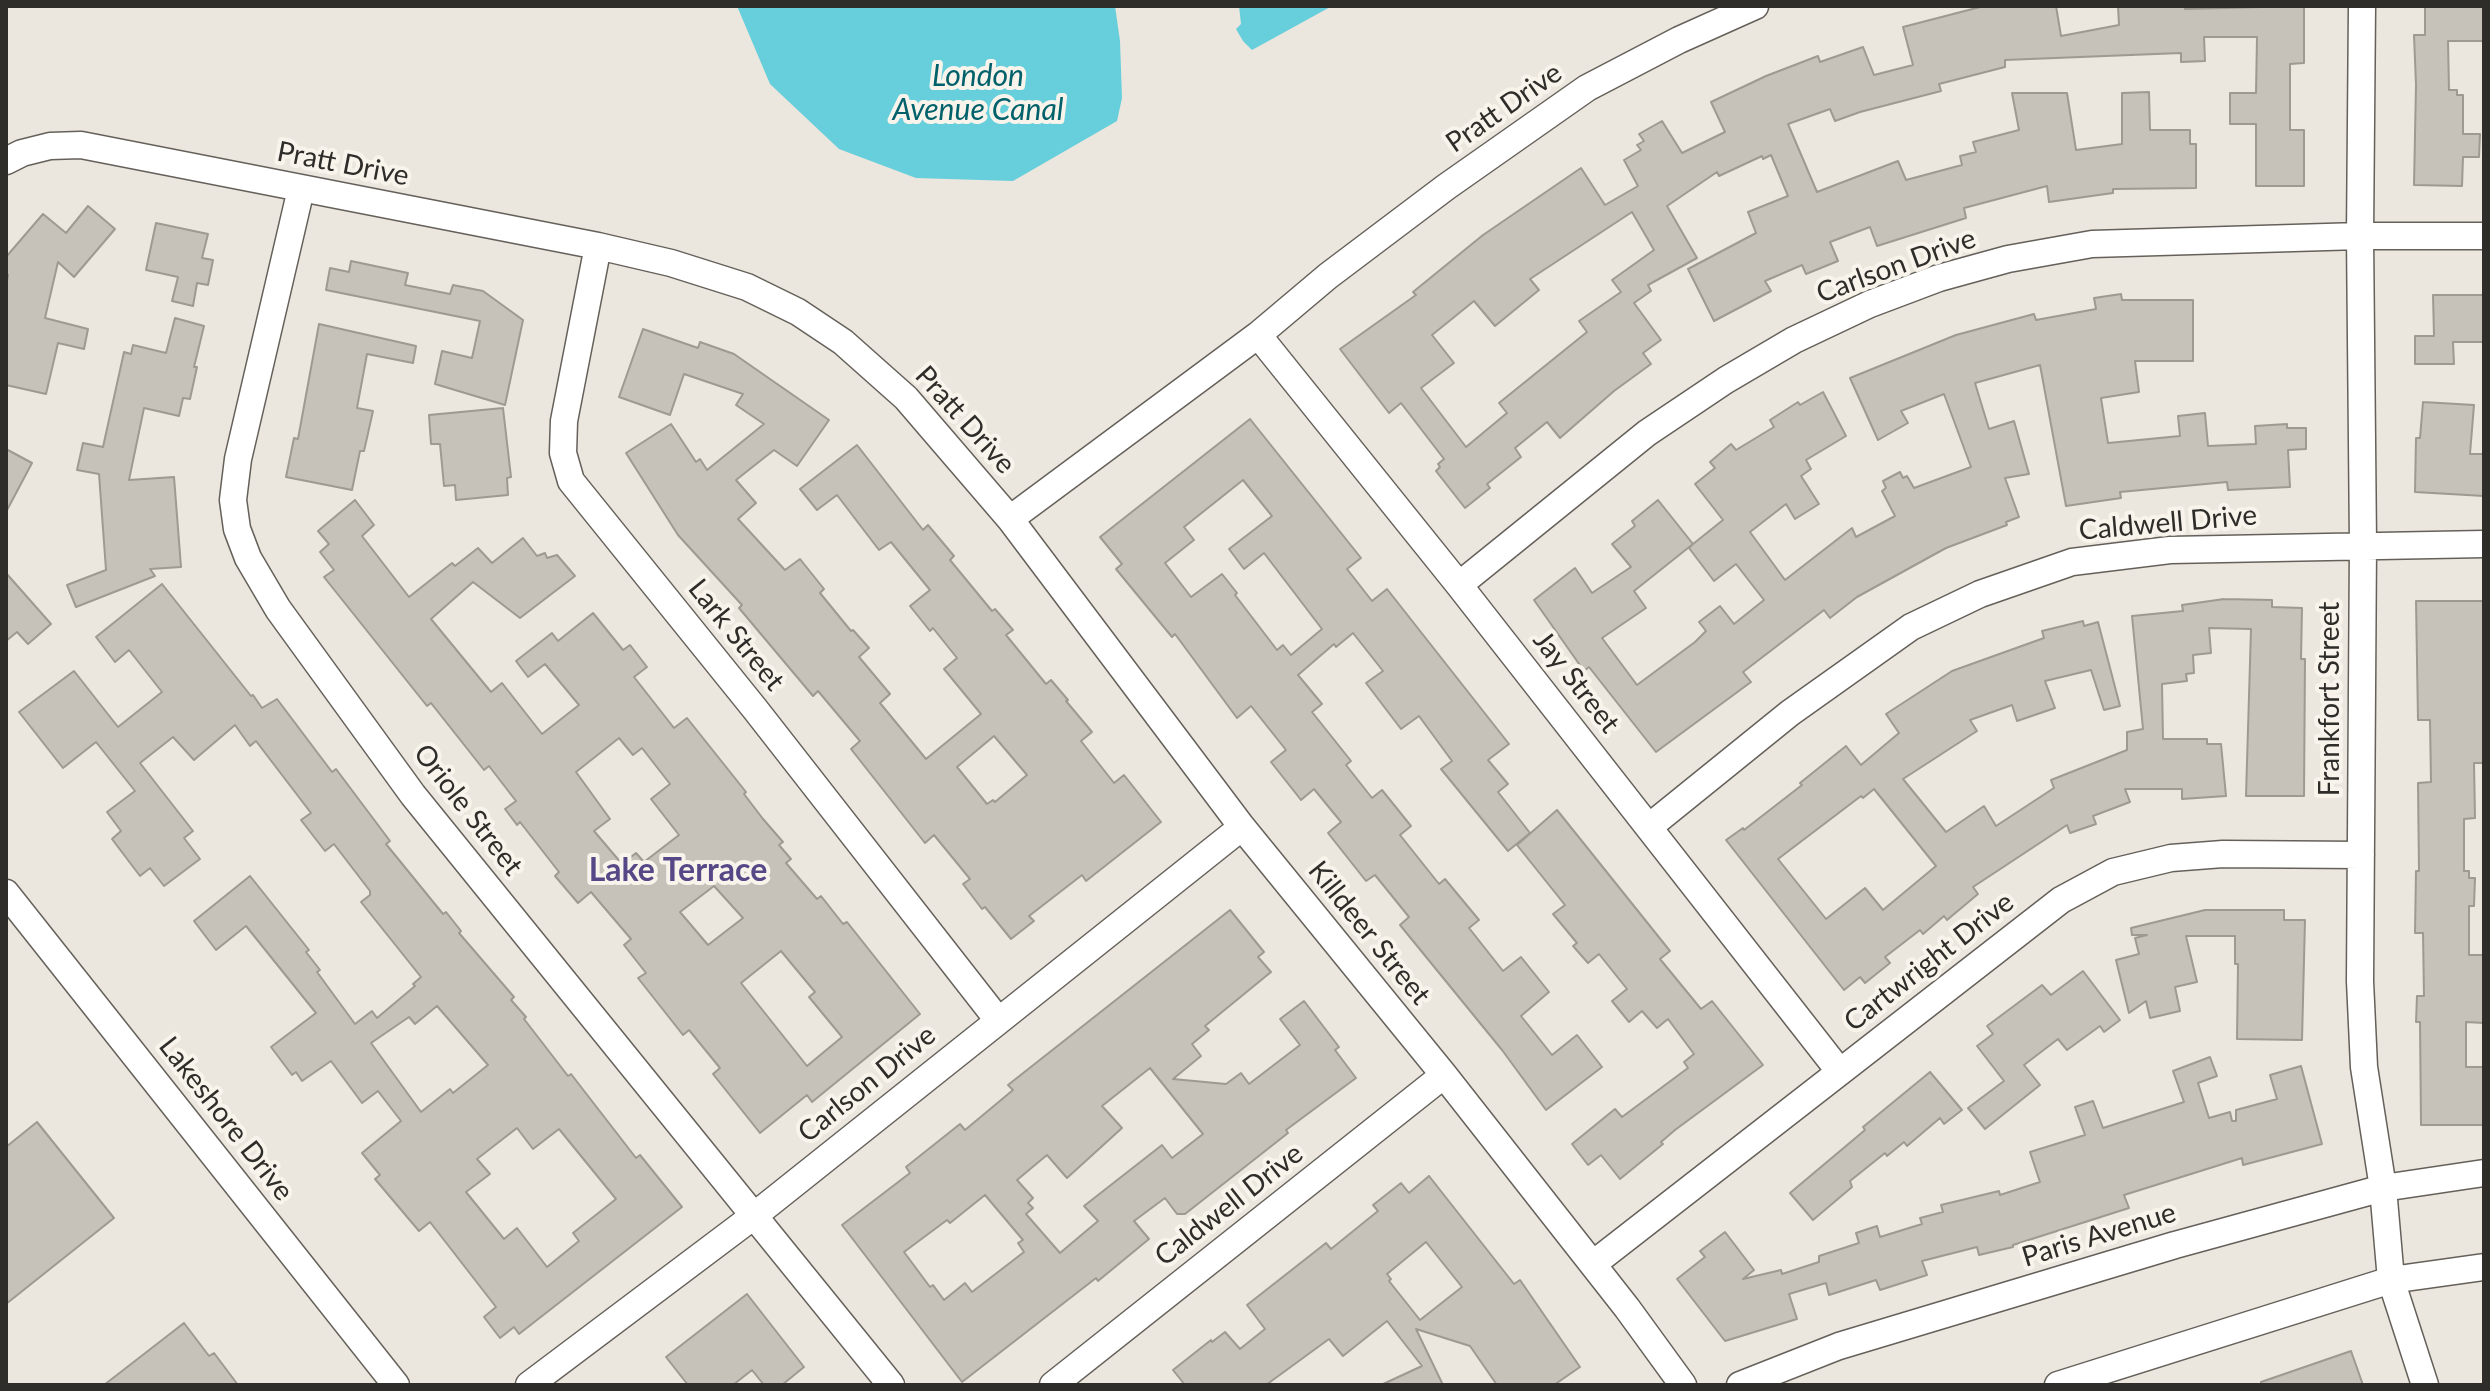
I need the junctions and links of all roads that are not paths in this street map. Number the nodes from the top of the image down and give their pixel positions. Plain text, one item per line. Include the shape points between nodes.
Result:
1 (1755, 6) edge
2 (2362, 6) edge
3 (6, 161) edge
4 (301, 189) junction
5 (2360, 236) junction
6 (2484, 236) edge
7 (598, 246) junction
8 (1258, 335) junction
9 (1010, 519) junction
10 (2363, 544) junction
11 (2484, 544) edge
12 (1459, 585) junction
13 (1242, 827) junction
14 (1649, 827) junction
15 (2361, 855) junction
16 (6, 893) edge
17 (998, 1020) junction
18 (1840, 1072) junction
19 (1444, 1075) junction
20 (2484, 1173) edge
21 (2383, 1188) junction
22 (755, 1215) junction
23 (1593, 1264) junction
24 (2484, 1267) edge
25 (2391, 1280) junction
26 (396, 1385) edge
27 (529, 1385) edge
28 (891, 1385) edge
29 (1053, 1385) edge
30 (1683, 1385) edge
31 (1740, 1385) edge
32 (2058, 1385) edge
33 (2425, 1385) edge

1 - 8 street, Pratt Drive via 1587,88 1446,187
2 - 5 street, Frankfort Street
3 - 4 street, Pratt Drive via 50,146 81,145
4 - 7 street, Pratt Drive
4 - 22 street, Oriole Street via 238,459 233,500 248,558 278,609 413,795
5 - 6 street, Carlson Drive
5 - 10 street, Frankfort Street
5 - 12 street, Carlson Drive via 2092,244 2008,259 1884,299 1794,340 1647,433
7 - 9 street, Pratt Drive via 747,287 832,334 906,398
7 - 17 street, Lark Street via 564,421 563,453 571,481
8 - 9 street, Pratt Drive
8 - 12 street, Jay Street
9 - 13 street, Killdeer Street
10 - 11 street, Caldwell Drive
10 - 14 street, Caldwell Drive via 2170,550 2072,562 1980,594 1911,627 1861,660
10 - 15 street, Frankfort Street
12 - 14 street, Jay Street
13 - 17 street, Carlson Drive
13 - 19 street, Killdeer Street
14 - 18 street, Jay Street
15 - 18 street, Cartwright Drive via 2223,854 2171,858 2113,872 2061,900
15 - 21 street, Frankfort Street via 2364,1067
16 - 26 street, Lakeshore Drive
17 - 22 street, Carlson Drive
18 - 23 street, Cartwright Drive
19 - 23 street, Killdeer Street
19 - 29 street, Caldwell Drive
20 - 21 street, Paris Avenue
21 - 25 street, Frankfort Street
21 - 31 street, Paris Avenue via 1839,1346
22 - 27 street, Carlson Drive
22 - 28 street, Oriole Street
23 - 30 street, Killdeer Street
24 - 25 street
25 - 32 street
25 - 33 street, Frankfort Street

